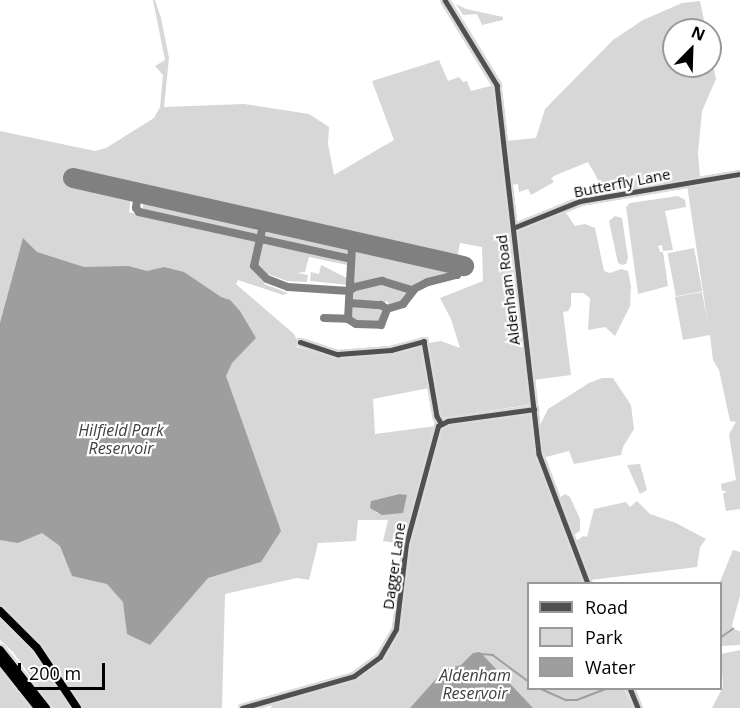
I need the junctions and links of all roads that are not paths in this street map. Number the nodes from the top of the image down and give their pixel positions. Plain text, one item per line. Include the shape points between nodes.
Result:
1 (445, 0) edge
2 (740, 174) edge
3 (513, 228) junction
4 (300, 342) dead end
5 (534, 409) junction
6 (441, 423) junction
7 (587, 582) edge
8 (0, 611) edge
9 (0, 650) edge
10 (0, 660) edge
11 (631, 690) edge
12 (38, 708) edge
13 (46, 708) edge
14 (77, 708) edge
15 (242, 708) edge
16 (638, 708) edge

1 - 3 street, Aldenham Road via 496,82
2 - 3 street, Butterfly Lane via 580,201
3 - 5 street, Aldenham Road
4 - 6 street via 338,354 391,350 424,342
5 - 6 street
5 - 7 street, Aldenham Road via 540,459
6 - 15 street, Dagger Lane via 406,544 396,629 385,650 354,676
8 - 14 highway via 42,654
9 - 13 highway
10 - 12 highway
11 - 16 street

